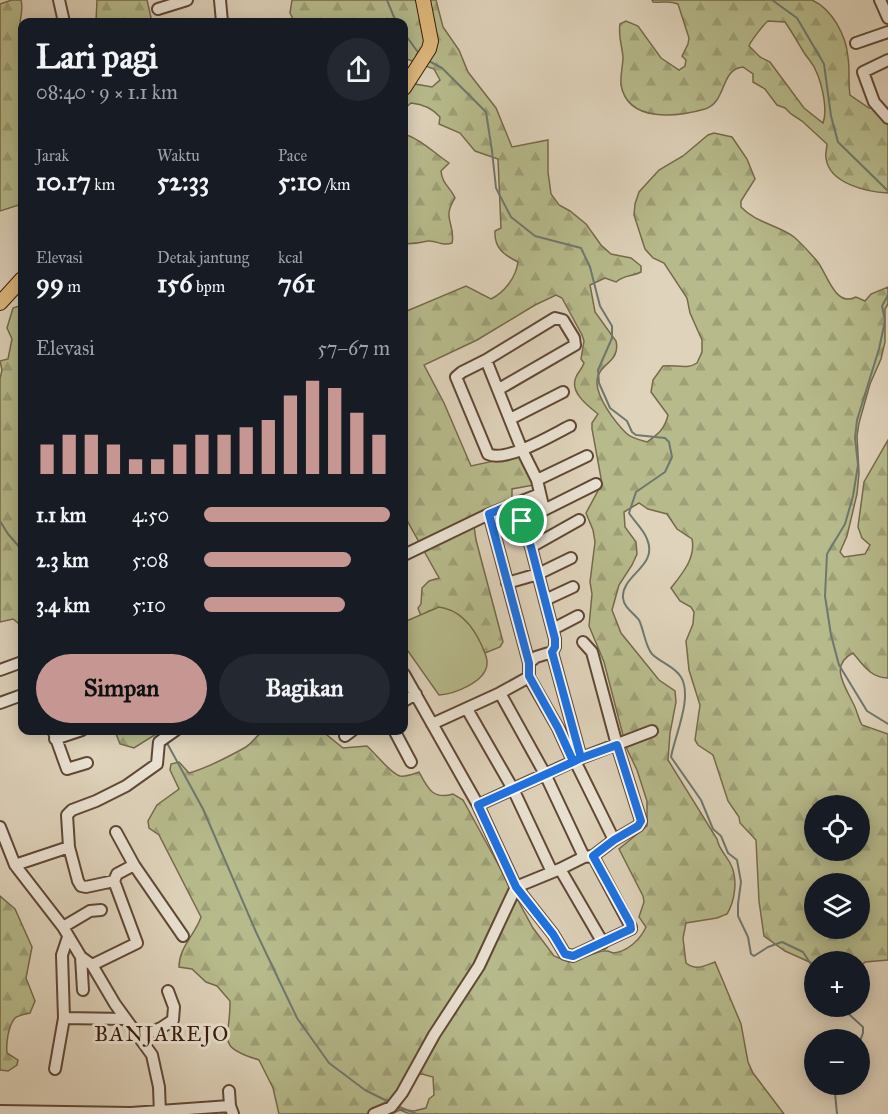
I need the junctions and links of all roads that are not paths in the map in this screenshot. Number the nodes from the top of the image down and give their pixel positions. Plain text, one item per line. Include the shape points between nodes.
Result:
1 (59, 0) edge
2 (187, 0) edge
3 (220, 0) edge
4 (423, 0) edge
5 (880, 0) edge
6 (158, 9) dead end
7 (63, 18) edge
8 (222, 18) edge
9 (888, 18) edge
10 (888, 32) edge
11 (855, 43) dead end
12 (888, 60) edge
13 (408, 81) edge
14 (888, 118) edge
15 (18, 283) edge
16 (0, 303) edge
17 (486, 360) junction
18 (499, 389) junction
19 (563, 392) dead end
20 (510, 419) junction
21 (570, 426) dead end
22 (522, 450) junction
23 (587, 456) dead end
24 (537, 480) junction
25 (596, 484) dead end
26 (540, 494) junction
27 (517, 502) junction
28 (544, 510) junction
29 (489, 514) junction
30 (579, 520) dead end
31 (522, 521) junction
32 (531, 547) junction
33 (408, 553) edge
34 (571, 558) dead end
35 (538, 574) junction
36 (507, 583) junction
37 (573, 587) dead end
38 (545, 600) junction
39 (578, 616) dead end
40 (553, 629) junction
41 (583, 642) dead end
42 (552, 652) junction
43 (18, 663) edge
44 (529, 663) junction
45 (0, 670) edge
46 (529, 676) junction
47 (408, 681) edge
48 (500, 693) junction
49 (416, 694) junction
50 (18, 696) edge
51 (408, 699) edge
52 (0, 703) edge
53 (467, 709) junction
54 (432, 724) junction
55 (652, 731) dead end
56 (54, 735) edge
57 (397, 735) edge
58 (169, 736) edge
59 (617, 745) junction
60 (576, 760) junction
61 (411, 762) dead end
62 (87, 763) dead end
63 (545, 774) junction
64 (513, 789) junction
65 (478, 805) junction
66 (0, 828) edge
67 (116, 832) dead end
68 (614, 840) junction
69 (69, 847) junction
70 (588, 856) junction
71 (13, 861) junction
72 (0, 864) edge
73 (134, 865) junction
74 (556, 870) junction
75 (114, 881) junction
76 (516, 887) junction
77 (102, 910) dead end
78 (65, 932) junction
79 (183, 936) dead end
80 (603, 943) junction
81 (81, 957) junction
82 (92, 965) junction
83 (83, 990) dead end
84 (168, 991) dead end
85 (64, 1018) junction
86 (125, 1018) junction
87 (139, 1037) junction
88 (55, 1069) dead end
89 (230, 1091) dead end
90 (232, 1110) edge
91 (0, 1111) edge
92 (160, 1113) edge
93 (374, 1114) edge

1 - 7 street
2 - 6 street
3 - 8 street
4 - 13 main road via 429,49
5 - 9 street
10 - 11 street
12 - 14 street via 863,72 874,102
15 - 16 main road
17 - 18 street
17 - 18 street via 555,318 563,320 574,338 575,345
17 - 22 street via 456,377 466,404 488,454 494,457
18 - 20 street
19 - 20 street
20 - 22 street
21 - 22 street
22 - 24 street
23 - 24 street
24 - 26 street
25 - 28 street
26 - 27 street
26 - 28 street
27 - 29 street
27 - 31 street
28 - 31 street
29 - 33 street
29 - 36 street
30 - 32 street
31 - 32 street
32 - 35 street
34 - 35 street
35 - 36 street
35 - 38 street
36 - 44 street
37 - 38 street
38 - 40 street
39 - 40 street
40 - 42 street
41 - 59 street via 592,652
42 - 44 street
42 - 60 street
43 - 45 street
44 - 46 street
46 - 48 street
46 - 60 street
47 - 49 street
48 - 53 street
48 - 63 street
49 - 51 street
49 - 54 street
50 - 52 street
53 - 54 street
53 - 64 street
54 - 65 street
55 - 59 street
56 - 62 street via 67,769
57 - 61 street
58 - 69 street via 159,742 157,764 126,786 67,815
59 - 60 street
59 - 68 street via 641,821
60 - 63 street
60 - 68 street
63 - 64 street
63 - 70 street
64 - 65 street
64 - 74 street
65 - 76 street
66 - 71 street
67 - 73 street
68 - 70 street
69 - 71 street
69 - 75 street via 81,886
70 - 74 street
70 - 80 street via 631,927
71 - 72 street
71 - 78 street
73 - 75 street via 117,874
73 - 79 street
74 - 76 street
74 - 80 street
75 - 82 street via 137,943
76 - 80 street via 565,954 573,956
76 - 93 street via 479,966 402,1093 391,1107
77 - 78 street via 90,911
78 - 81 street
78 - 85 street
81 - 82 street
81 - 83 street
82 - 86 street
84 - 87 street via 174,1007 173,1020
85 - 86 street
85 - 88 street
86 - 87 street
87 - 92 street via 153,1055
89 - 90 street
90 - 92 street
91 - 92 street

